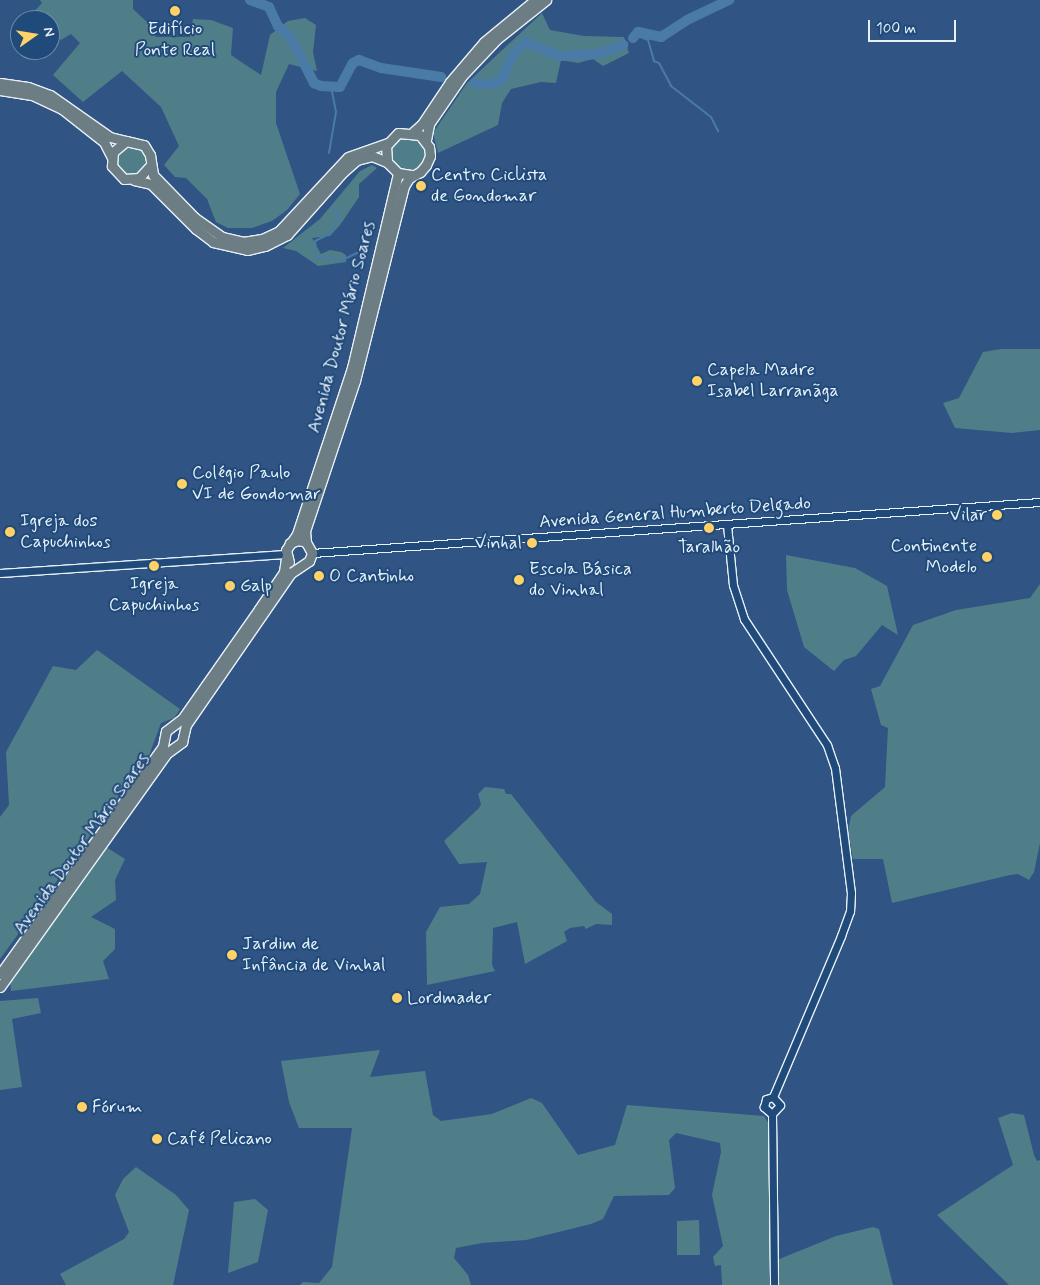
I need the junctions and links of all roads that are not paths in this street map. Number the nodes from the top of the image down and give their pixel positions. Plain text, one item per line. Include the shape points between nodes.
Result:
1 (535, 0) edge
2 (546, 0) edge
3 (0, 83) edge
4 (0, 90) edge
5 (413, 132) junction
6 (426, 140) junction
7 (126, 141) junction
8 (388, 143) junction
9 (112, 158) junction
10 (387, 162) junction
11 (150, 166) junction
12 (398, 173) junction
13 (413, 175) junction
14 (134, 180) junction
15 (1040, 502) edge
16 (727, 525) junction
17 (306, 542) junction
18 (290, 543) junction
19 (312, 553) junction
20 (286, 556) junction
21 (301, 566) junction
22 (0, 573) edge
23 (172, 727) junction
24 (184, 736) junction
25 (165, 739) junction
26 (174, 746) junction
27 (0, 974) edge
28 (0, 987) edge
29 (773, 1097) junction
30 (772, 1114) junction
31 (774, 1285) edge

1 - 5 main road via 484,42
2 - 6 main road, Avenida Doutor Mário Soares via 497,39 462,76 429,124
3 - 7 main road via 50,95 110,137
4 - 9 main road via 32,95 56,105 104,142
5 - 6 main road
5 - 8 main road via 398,133
6 - 13 main road, Avenida Doutor Mário Soares via 430,156 426,165
7 - 9 main road via 116,147
7 - 11 main road via 144,146 150,155
8 - 10 main road
8 - 11 main road via 348,157 278,231 262,239 243,242 222,237 203,225 157,180
9 - 14 main road via 117,174
10 - 12 main road
10 - 14 main road via 372,156 350,165 287,235 265,246 247,250 213,242 151,184
11 - 14 main road via 144,175
12 - 13 main road
12 - 18 main road, Avenida Doutor Mário Soares via 352,368 297,534
13 - 17 main road, Avenida Doutor Mário Soares via 404,186 355,381 305,532
15 - 16 street, Avenida General Humberto Delgado
16 - 19 street, Avenida General Humberto Delgado
16 - 29 street via 733,586 744,619 827,745 835,768 851,893 850,912
17 - 18 main road
17 - 19 main road
18 - 20 main road
19 - 21 main road
20 - 21 main road via 292,564
20 - 22 street
20 - 23 main road, Avenida Doutor Mário Soares via 284,572 182,719
21 - 24 main road, Avenida Doutor Mário Soares via 290,574 186,726
23 - 24 main road via 178,728
23 - 25 main road, Avenida Doutor Mário Soares via 166,731
24 - 26 main road, Avenida Doutor Mário Soares via 180,744
25 - 26 main road, Avenida Doutor Mário Soares
25 - 27 main road, Avenida Doutor Mário Soares
26 - 28 main road, Avenida Doutor Mário Soares
29 - 30 street via 780,1105
29 - 30 street via 766,1100 764,1107
30 - 31 street

